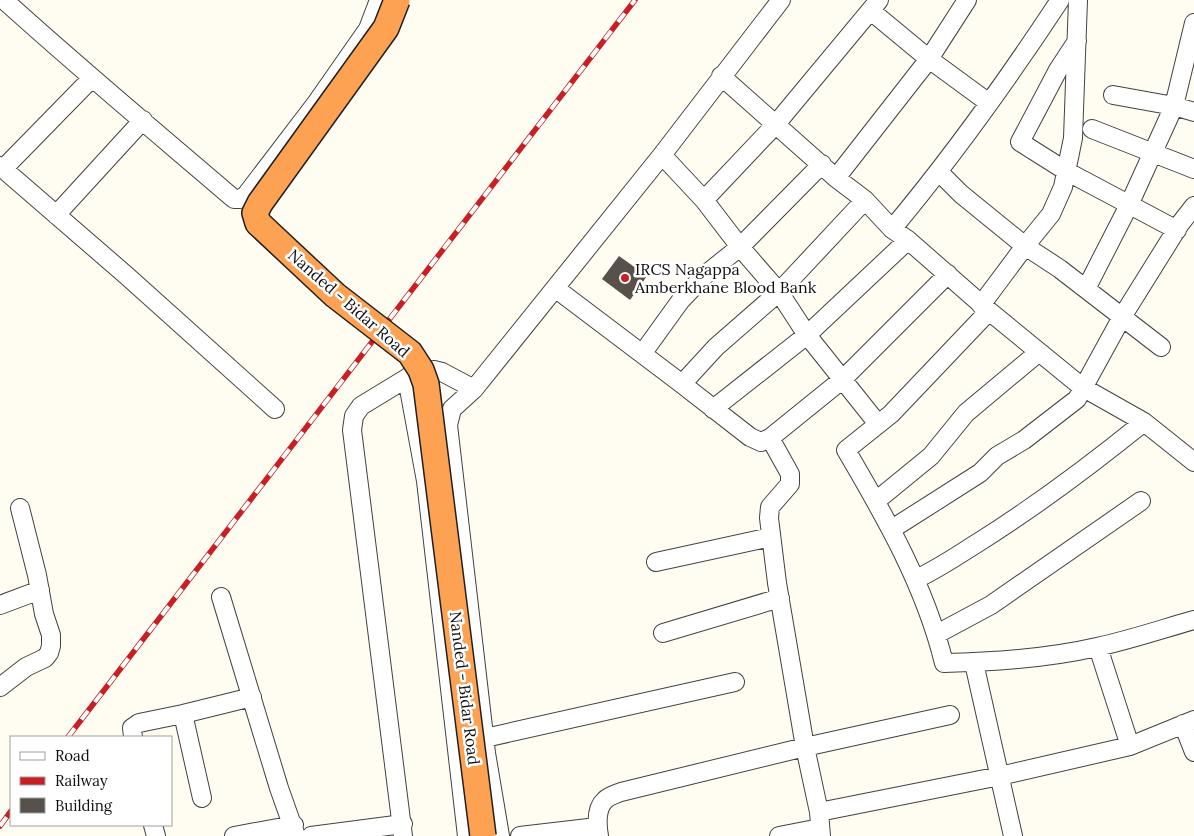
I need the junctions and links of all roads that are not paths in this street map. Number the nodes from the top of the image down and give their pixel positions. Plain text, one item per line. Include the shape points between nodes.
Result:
1 (4, 0) edge
2 (379, 0) edge
3 (397, 0) edge
4 (781, 0) edge
5 (967, 0) edge
6 (1060, 0) edge
7 (1078, 0) edge
8 (875, 6) edge
9 (1194, 23) edge
10 (1077, 40) junction
11 (929, 59) junction
12 (721, 76) junction
13 (92, 78) junction
14 (1113, 95) dead end
15 (988, 103) junction
16 (1174, 106) junction
17 (1194, 112) edge
18 (143, 120) junction
19 (776, 124) junction
20 (1092, 128) dead end
21 (1153, 153) junction
22 (662, 155) junction
23 (822, 164) junction
24 (2, 168) edge
25 (1194, 169) edge
26 (1066, 171) junction
27 (939, 172) junction
28 (836, 178) junction
29 (704, 200) junction
30 (865, 200) junction
31 (1129, 204) junction
32 (1194, 206) edge
33 (56, 214) junction
34 (892, 228) junction
35 (1177, 230) junction
36 (908, 240) junction
37 (1025, 246) junction
38 (740, 247) junction
39 (948, 274) junction
40 (555, 288) junction
41 (1086, 289) junction
42 (779, 292) junction
43 (985, 308) junction
44 (1122, 316) junction
45 (807, 335) junction
46 (1161, 347) dead end
47 (1039, 352) junction
48 (642, 354) junction
49 (407, 378) junction
50 (842, 379) junction
51 (682, 384) junction
52 (1082, 387) junction
53 (474, 389) junction
54 (713, 409) junction
55 (275, 410) dead end
56 (1144, 422) junction
57 (878, 424) junction
58 (770, 438) junction
59 (1194, 462) edge
60 (876, 501) junction
61 (1141, 501) dead end
62 (20, 508) dead end
63 (892, 529) junction
64 (771, 538) junction
65 (656, 562) dead end
66 (916, 580) junction
67 (40, 590) junction
68 (221, 597) dead end
69 (780, 598) junction
70 (0, 605) edge
71 (1194, 620) edge
72 (664, 633) dead end
73 (937, 634) junction
74 (1098, 647) junction
75 (974, 662) junction
76 (735, 682) dead end
77 (0, 687) edge
78 (252, 697) junction
79 (184, 714) junction
80 (950, 715) dead end
81 (1189, 722) edge
82 (133, 736) edge
83 (485, 738) junction
84 (1130, 746) junction
85 (805, 747) junction
86 (1194, 752) edge
87 (1000, 776) junction
88 (202, 798) dead end
89 (820, 826) edge
90 (403, 830) edge
91 (295, 831) edge
92 (598, 832) edge
93 (234, 836) edge
94 (312, 836) edge
95 (467, 836) edge
96 (483, 836) edge
97 (500, 836) edge
98 (520, 836) edge
99 (779, 836) edge
100 (1013, 836) edge

1 - 13 street
2 - 18 street via 368,29 317,102 240,199 234,200
3 - 96 highway, Nanded - Bidar Road, bridge via 386,28 255,213 258,222 335,295 410,353 421,370 426,384
4 - 12 street
5 - 11 street
6 - 15 street
7 - 10 street
8 - 11 street
8 - 19 street
9 - 16 street
10 - 26 street via 1073,138
10 - 26 street via 1020,142
11 - 15 street
11 - 28 street
12 - 19 street
12 - 22 street
13 - 18 street
13 - 24 street
14 - 16 street
15 - 27 street
16 - 17 street
16 - 21 street
18 - 33 street
19 - 23 street
19 - 29 street
20 - 21 street
21 - 25 street
21 - 31 street
22 - 29 street
22 - 40 street
23 - 28 street
23 - 38 street
24 - 33 street
26 - 31 street
26 - 37 street via 1051,214
27 - 34 street
27 - 37 street
28 - 30 street
29 - 38 street
30 - 34 street
30 - 42 street
31 - 35 street
31 - 41 street
32 - 35 street
33 - 55 street
34 - 36 street
35 - 44 street
36 - 39 street
36 - 45 street
37 - 41 street
37 - 43 street
38 - 42 street
38 - 48 street via 705,275 681,300
39 - 43 street
39 - 50 street
40 - 48 street
40 - 53 street
41 - 44 street
42 - 45 street
42 - 51 street via 716,347
43 - 47 street
43 - 57 street via 891,414
44 - 46 street
44 - 52 street
45 - 50 street
45 - 54 street
47 - 52 street
47 - 60 street via 966,413 932,456
48 - 51 street
49 - 53 street via 434,370
49 - 90 street via 361,406 354,416 352,430
49 - 95 street via 426,481
50 - 57 street
50 - 58 street
51 - 54 street
52 - 56 street
52 - 63 street via 1076,400 1024,440
53 - 83 street via 452,409 448,426
54 - 58 street via 750,437 761,442
56 - 59 street
56 - 66 street via 1092,464 1004,526
57 - 60 street via 846,450
58 - 64 street via 790,474 790,484 770,507
60 - 63 street
61 - 73 street via 991,605
62 - 67 street
63 - 66 street
64 - 65 street
64 - 69 street
66 - 73 street
67 - 70 street
67 - 77 street via 51,635 49,653
68 - 78 street
69 - 72 street
69 - 85 street
71 - 74 street
73 - 75 street via 944,663
74 - 75 street
74 - 84 street
75 - 87 street
76 - 83 street
78 - 79 street
78 - 91 street
79 - 82 street via 139,723 132,728
79 - 88 street
80 - 85 street
81 - 84 street
81 - 86 street
83 - 97 street
84 - 87 street
85 - 89 street
85 - 92 street via 620,792 604,800 598,814
87 - 89 street
87 - 100 street
89 - 99 street
90 - 94 street
91 - 93 street
92 - 98 street

